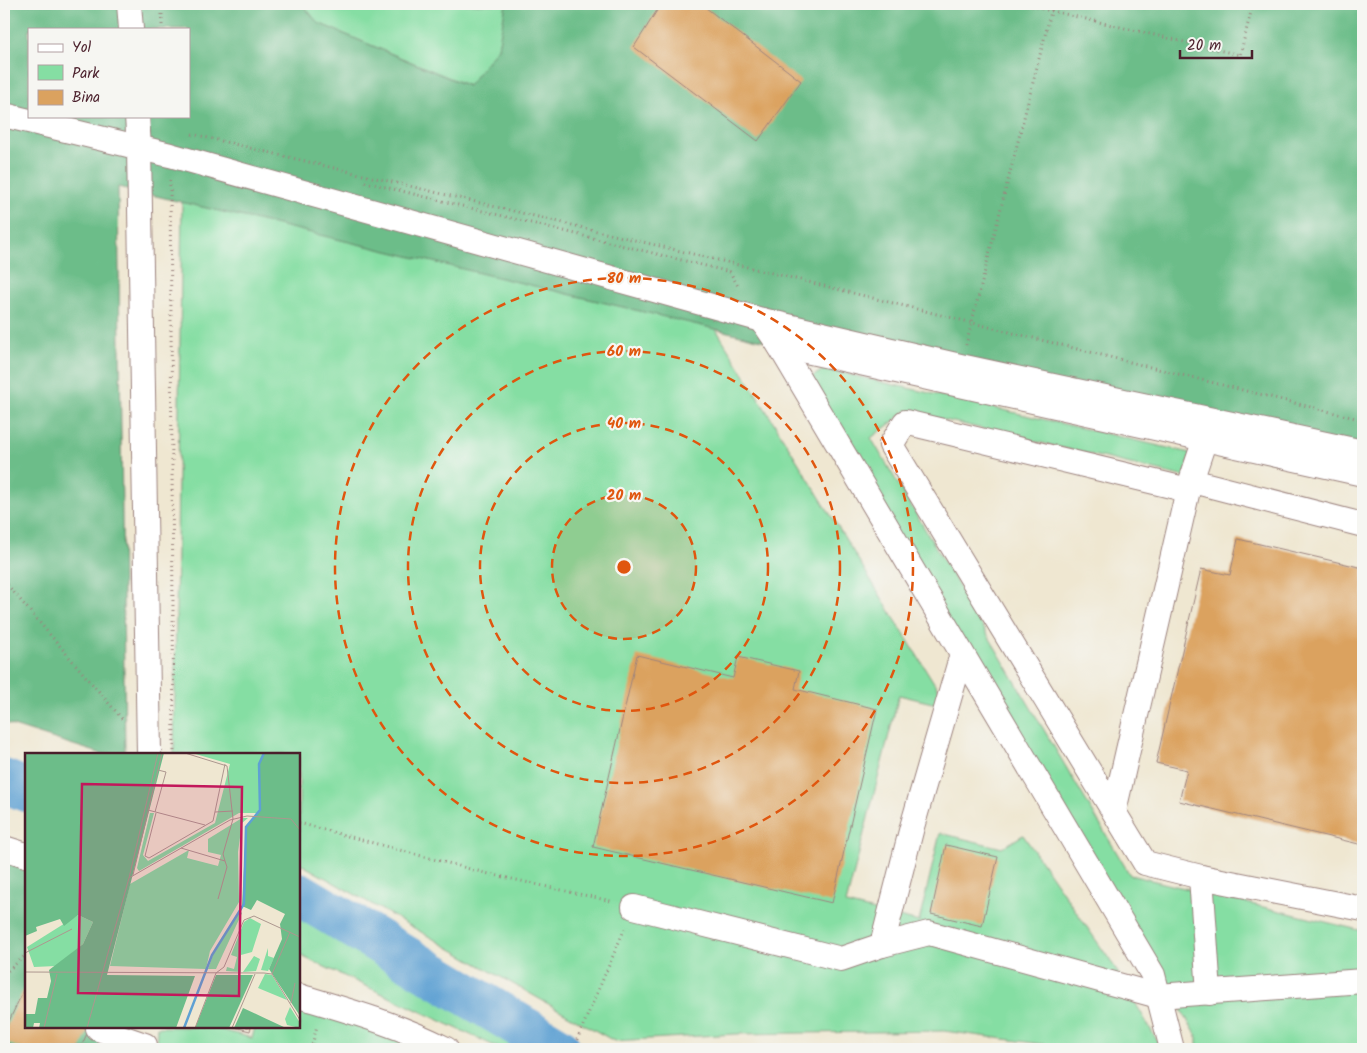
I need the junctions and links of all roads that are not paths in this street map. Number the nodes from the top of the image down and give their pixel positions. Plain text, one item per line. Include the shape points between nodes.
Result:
1 (129, 4) edge
2 (131, 28) edge
3 (4, 115) edge
4 (137, 118) edge
5 (139, 148) junction
6 (758, 319) junction
7 (779, 345) junction
8 (1205, 439) junction
9 (1363, 452) edge
10 (1363, 474) edge
11 (1190, 486) junction
12 (1363, 525) edge
13 (962, 654) junction
14 (149, 752) edge
15 (1114, 811) junction
16 (4, 848) edge
17 (25, 855) edge
18 (1201, 877) junction
19 (634, 906) road end
20 (1363, 909) edge
21 (882, 945) junction
22 (1363, 981) edge
23 (1209, 993) junction
24 (300, 996) edge
25 (1158, 996) junction
26 (98, 1029) dead end
27 (145, 1038) edge
28 (446, 1049) edge
29 (1172, 1049) edge

1 - 2 lane
3 - 5 lane
4 - 5 lane
5 - 6 lane
5 - 14 lane
6 - 7 lane
6 - 9 lane via 960,366
7 - 8 lane
7 - 13 lane
8 - 10 lane
8 - 11 lane
11 - 12 lane
11 - 15 lane
11 - 15 lane via 905,422 891,445
13 - 21 lane
13 - 25 lane via 1153,975
15 - 18 lane via 1144,863
16 - 17 lane
18 - 20 lane
18 - 23 lane
19 - 21 lane via 841,959
21 - 25 lane via 929,933
22 - 23 lane
23 - 25 lane
24 - 28 lane via 363,1015
25 - 29 lane
26 - 27 lane

